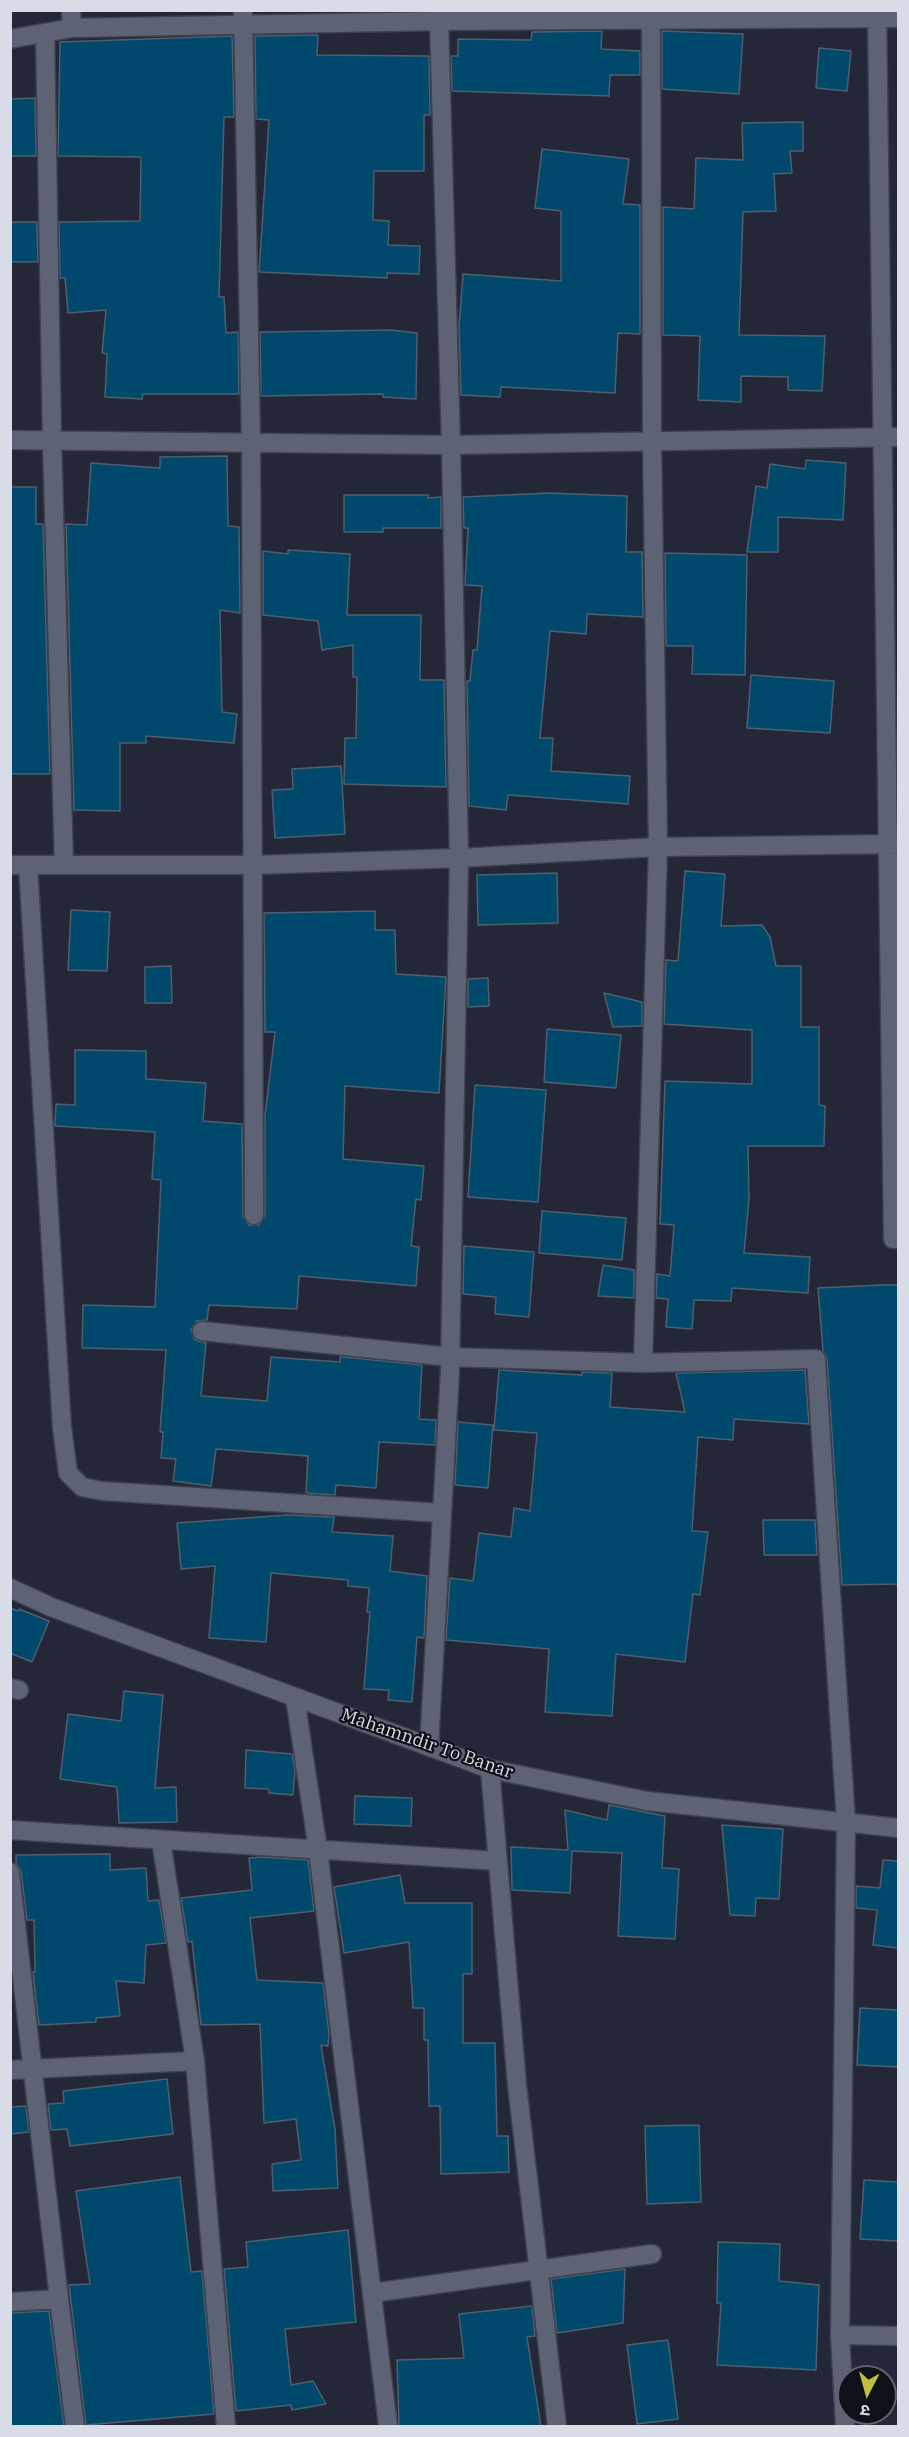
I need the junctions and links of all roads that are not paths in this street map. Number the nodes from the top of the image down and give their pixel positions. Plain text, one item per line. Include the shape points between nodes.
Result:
1 (877, 15) edge
2 (439, 16) edge
3 (652, 16) edge
4 (243, 18) edge
5 (898, 18) edge
6 (71, 20) edge
7 (45, 33) junction
8 (10, 39) edge
9 (890, 437) edge
10 (10, 440) edge
11 (52, 441) junction
12 (252, 442) junction
13 (652, 442) junction
14 (451, 445) junction
15 (893, 844) edge
16 (658, 847) junction
17 (459, 858) junction
18 (254, 865) junction
19 (19, 866) edge
20 (64, 866) junction
21 (254, 1215) dead end
22 (898, 1239) edge
23 (202, 1331) dead end
24 (450, 1357) junction
25 (643, 1363) junction
26 (441, 1513) junction
27 (10, 1588) edge
28 (295, 1698) junction
29 (429, 1747) junction
30 (490, 1769) junction
31 (846, 1822) junction
32 (898, 1828) edge
33 (10, 1830) edge
34 (161, 1840) junction
35 (318, 1850) junction
36 (498, 1861) junction
37 (10, 1872) edge
38 (195, 2061) junction
39 (33, 2067) junction
40 (10, 2070) edge
41 (652, 2254) dead end
42 (539, 2268) junction
43 (372, 2293) junction
44 (58, 2298) junction
45 (10, 2302) edge
46 (840, 2335) junction
47 (898, 2336) edge
48 (75, 2427) edge
49 (226, 2427) edge
50 (388, 2427) edge
51 (556, 2427) edge
52 (845, 2427) edge

1 - 3 street
1 - 5 street
1 - 9 street
2 - 3 street
2 - 4 street
2 - 14 street
3 - 13 street
4 - 6 street
4 - 12 street
6 - 7 street
7 - 8 street
7 - 11 street
9 - 13 street
9 - 15 street
10 - 11 street
11 - 12 street
11 - 20 street
12 - 14 street
12 - 18 street
13 - 14 street
13 - 16 street
14 - 17 street
15 - 16 street
15 - 22 street via 893,1239
16 - 17 street
16 - 25 street
17 - 18 street
17 - 24 street
18 - 20 street
18 - 21 street
19 - 20 street
19 - 26 street via 68,1473 82,1487 102,1491
23 - 24 street
24 - 25 street
24 - 26 street
25 - 31 street via 816,1359
26 - 29 street
27 - 28 street, Mahamndir To Banar
28 - 29 street, Mahamndir To Banar
28 - 35 street
29 - 30 street, Mahamndir To Banar
30 - 31 street, Mahamndir To Banar via 647,1801
30 - 36 street
31 - 32 street, Mahamndir To Banar
31 - 46 street
33 - 34 street
34 - 35 street
34 - 38 street
35 - 36 street
35 - 43 street
36 - 42 street via 517,2085
37 - 39 street
38 - 39 street
38 - 49 street
39 - 40 street
39 - 44 street
41 - 42 street
42 - 43 street
42 - 51 street
43 - 50 street
44 - 45 street
44 - 48 street
46 - 47 street
46 - 52 street

